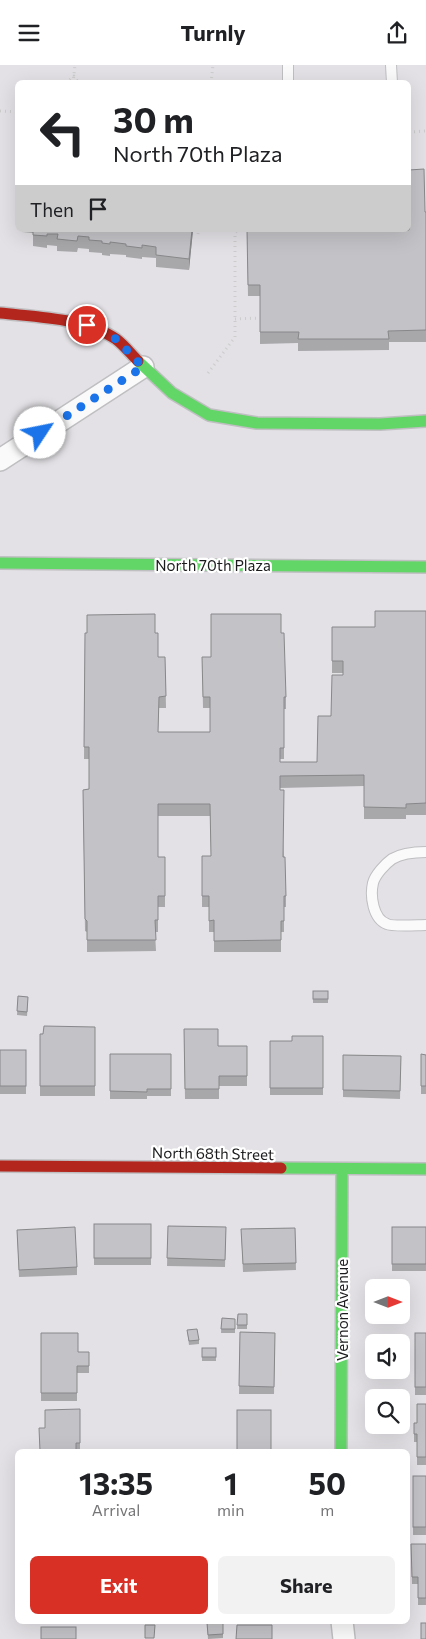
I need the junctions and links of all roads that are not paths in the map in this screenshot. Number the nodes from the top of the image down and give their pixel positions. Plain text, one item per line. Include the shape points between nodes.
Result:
1 (288, 65) edge
2 (391, 65) edge
3 (288, 80) edge
4 (392, 80) edge
5 (0, 313) edge
6 (143, 367) junction
7 (426, 421) edge
8 (0, 459) edge
9 (0, 563) edge
10 (426, 567) edge
11 (426, 852) edge
12 (426, 925) edge
13 (0, 1166) edge
14 (342, 1169) junction
15 (426, 1169) edge
16 (341, 1449) edge
17 (342, 1624) edge
18 (344, 1639) edge

1 - 3 lane
2 - 4 lane
5 - 6 street via 87,325 116,339
6 - 7 street via 172,393 209,415 257,423
6 - 8 street
9 - 10 street, North 70th Plaza
11 - 12 lane via 413,852 392,859 373,883 372,900 376,916 387,925
13 - 14 street, North 68th Street
14 - 15 street, North 68th Street
14 - 16 street, Vernon Avenue
17 - 18 street

